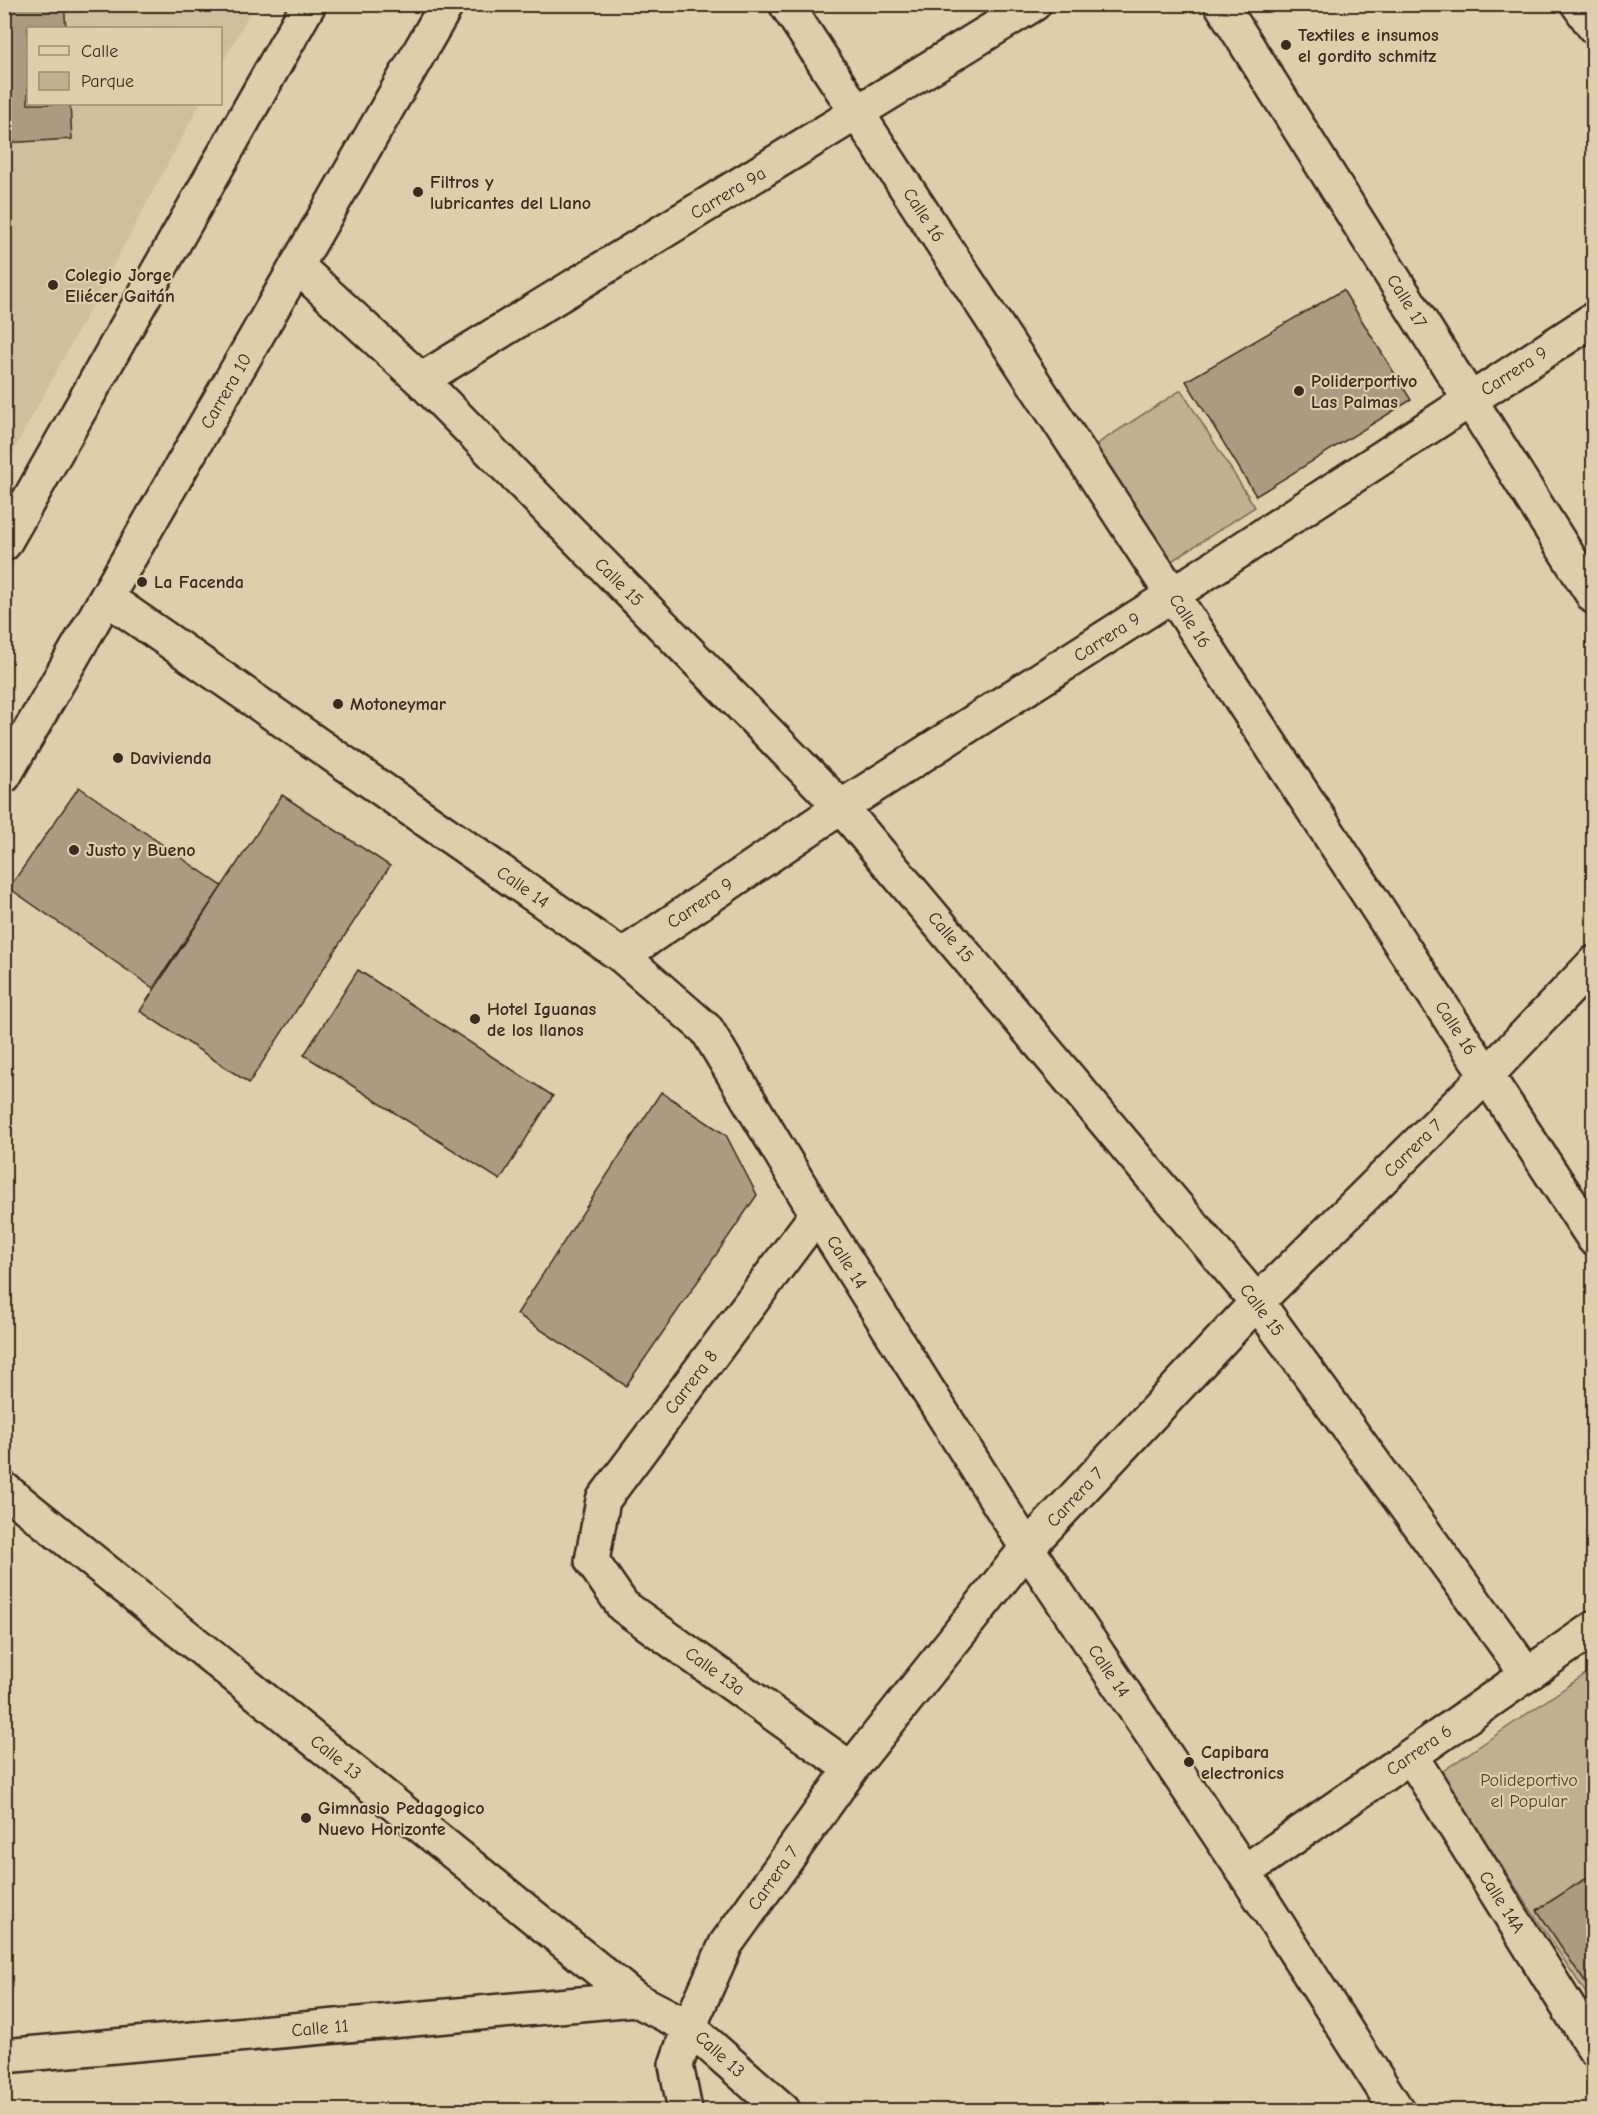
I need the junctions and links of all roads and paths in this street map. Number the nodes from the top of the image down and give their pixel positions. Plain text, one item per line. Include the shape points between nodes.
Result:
1 (309, 4) edge
2 (447, 4) edge
3 (786, 4) edge
4 (1034, 4) edge
5 (1221, 4) edge
6 (1578, 4) edge
7 (1593, 27) edge
8 (858, 113) junction
9 (297, 267) junction
10 (1593, 319) edge
11 (421, 380) junction
12 (1470, 400) junction
13 (4, 544) edge
14 (1172, 595) junction
15 (1593, 597) edge
16 (107, 598) junction
17 (4, 776) edge
18 (842, 807) junction
19 (622, 956) junction
20 (1593, 963) edge
21 (1487, 1076) junction
22 (817, 1214) junction
23 (1593, 1239) edge
24 (1257, 1302) junction
25 (4, 1489) edge
26 (1027, 1548) junction
27 (592, 1561) joint
28 (1593, 1628) edge
29 (1527, 1674) junction
30 (1411, 1756) junction
31 (851, 1768) junction
32 (1244, 1872) junction
33 (635, 1999) junction
34 (689, 2027) junction
35 (1593, 2049) edge
36 (4, 2056) edge
37 (685, 2110) edge
38 (783, 2110) edge
39 (1397, 2110) edge

1 - 13 street
2 - 9 street, Carrera 10
3 - 8 street, Calle 16
4 - 8 street, Carrera 9a
5 - 12 street, Calle 17
6 - 7 street
8 - 11 street, Carrera 9a
8 - 14 street, Calle 16
9 - 11 street, Calle 15
9 - 16 street, Carrera 10
10 - 12 street, Carrera 9
11 - 18 street, Calle 15
12 - 14 street, Carrera 9
12 - 15 street, Calle 17
14 - 18 street, Carrera 9
14 - 21 street, Calle 16
16 - 17 street, Carrera 10
16 - 19 street, Calle 14
18 - 19 street, Carrera 9
18 - 24 street, Calle 15
19 - 22 street, Calle 14 via 707,1030
20 - 21 street, Carrera 7
21 - 23 street, Calle 16
21 - 24 street, Carrera 7
22 - 26 street, Calle 14
22 - 27 street, Carrera 8 via 603,1500
24 - 26 street, Carrera 7
24 - 29 street, Calle 15
25 - 33 street, Calle 13
26 - 31 street, Carrera 7
26 - 32 street, Calle 14
27 - 31 street, Calle 13a via 623,1606
28 - 29 street, Carrera 6
29 - 30 street, Carrera 6
30 - 32 street, Carrera 6
30 - 35 street, Calle 14A
31 - 34 street, Carrera 7 via 726,1944
32 - 39 street, Calle 14
33 - 34 street, Calle 13
33 - 36 street, Calle 11
34 - 37 street, Carrera 7 via 676,2066
34 - 38 street, Calle 13

